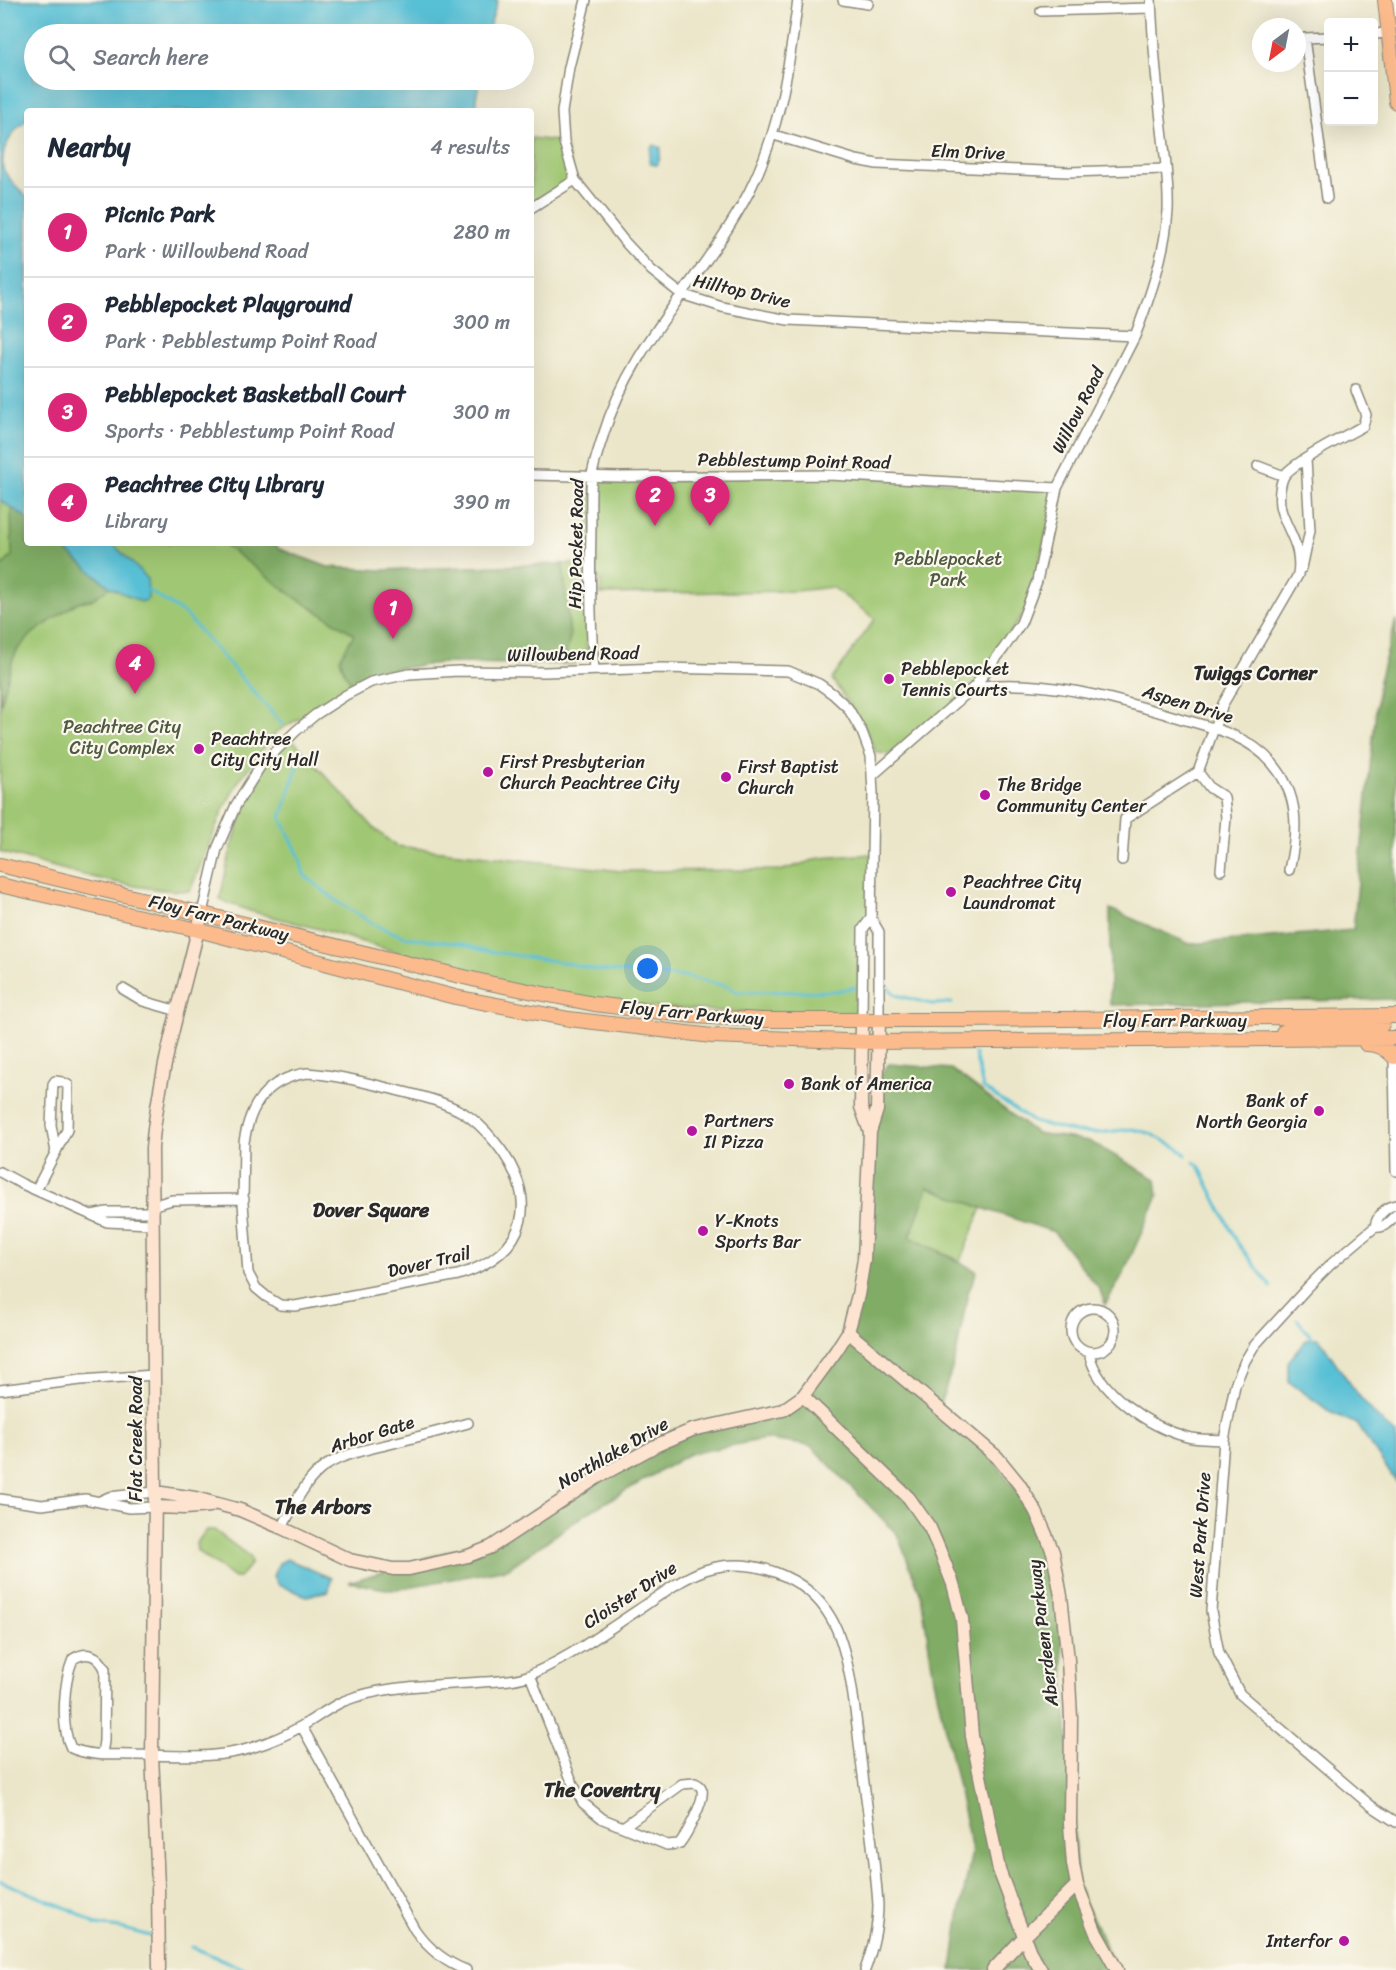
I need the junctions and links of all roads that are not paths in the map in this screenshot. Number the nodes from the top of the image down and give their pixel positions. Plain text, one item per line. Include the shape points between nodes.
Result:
1 (586, 0) edge
2 (798, 0) edge
3 (843, 0) edge
4 (1385, 0) edge
5 (868, 4) dead end
6 (1151, 4) edge
7 (1041, 11) dead end
8 (1388, 33) junction
9 (1378, 34) edge
10 (1324, 37) edge
11 (1396, 102) edge
12 (774, 135) junction
13 (1166, 169) junction
14 (575, 180) junction
15 (1327, 198) dead end
16 (534, 206) edge
17 (681, 294) junction
18 (1135, 336) junction
19 (1356, 390) dead end
20 (1306, 459) junction
21 (1258, 466) dead end
22 (534, 475) edge
23 (592, 475) junction
24 (1284, 476) junction
25 (1057, 488) junction
26 (1298, 575) junction
27 (594, 670) junction
28 (974, 687) junction
29 (1212, 728) junction
30 (1198, 772) junction
31 (873, 775) junction
32 (1122, 860) dead end
33 (0, 865) edge
34 (1221, 870) dead end
35 (1289, 870) dead end
36 (0, 885) edge
37 (202, 913) junction
38 (871, 918) junction
39 (198, 930) junction
40 (123, 989) dead end
41 (178, 1011) junction
42 (1379, 1016) junction
43 (1396, 1016) edge
44 (862, 1019) junction
45 (879, 1019) junction
46 (1395, 1037) edge
47 (1274, 1038) junction
48 (1289, 1038) junction
49 (862, 1041) junction
50 (878, 1042) junction
51 (1394, 1056) junction
52 (870, 1132) junction
53 (56, 1152) junction
54 (1396, 1171) edge
55 (0, 1172) edge
56 (36, 1190) junction
57 (244, 1199) junction
58 (1396, 1205) edge
59 (151, 1214) junction
60 (1396, 1215) edge
61 (1375, 1227) junction
62 (848, 1332) junction
63 (1089, 1352) junction
64 (154, 1375) junction
65 (0, 1390) edge
66 (803, 1396) junction
67 (468, 1423) dead end
68 (1224, 1440) junction
69 (155, 1492) junction
70 (0, 1499) edge
71 (100, 1501) junction
72 (217, 1505) junction
73 (153, 1507) junction
74 (282, 1528) junction
75 (530, 1675) junction
76 (302, 1726) junction
77 (102, 1754) junction
78 (152, 1755) junction
79 (1396, 1822) edge
80 (623, 1827) junction
81 (1077, 1886) junction
82 (1024, 1937) junction
83 (159, 1970) edge
84 (466, 1970) edge
85 (865, 1970) edge
86 (993, 1970) edge
87 (1041, 1970) edge
88 (1117, 1970) edge

1 - 14 street, Hilltop Drive via 569,67 562,116 564,142
2 - 12 street, Hip Pocket Road
3 - 5 street
4 - 8 main road
6 - 7 street
6 - 13 street, Willow Road
8 - 9 street
8 - 11 main road
10 - 15 street via 1305,38
12 - 13 street, Elm Drive via 877,164 1068,172
12 - 17 street, Hip Pocket Road via 748,193
13 - 18 street, Willow Road via 1168,211 1162,250
14 - 16 street
14 - 17 street, Hilltop Drive via 624,241
17 - 18 street, Hilltop Drive via 788,320
17 - 23 street, Hip Pocket Road via 628,372 603,434
18 - 25 street, Willow Road
19 - 20 street via 1366,415 1363,426
20 - 24 street
20 - 26 street via 1311,530
21 - 24 street
22 - 23 street, Pebblestump Point Road
23 - 25 street, Pebblestump Point Road via 830,475
23 - 27 street, Hip Pocket Road
24 - 26 street via 1279,498 1281,512 1298,548
25 - 28 street, Willow Road via 1027,609 1013,636
26 - 29 street
27 - 31 street, Willowbend Road via 739,669 797,673 819,684 848,708 867,744
27 - 37 street, Willowbend Road via 410,674 371,682 332,704 266,759 236,805 217,849
28 - 29 street, Aspen Drive via 1072,690
28 - 31 street, Willow Road
29 - 30 street
29 - 35 street, Aspen Drive via 1251,744 1282,776 1296,818
30 - 32 street via 1125,819
30 - 34 street via 1210,788 1224,797
31 - 38 street, Willowbend Road
33 - 37 main road, Floy Farr Parkway
36 - 39 main road, Floy Farr Parkway
37 - 39 street, Flat Creek Road
37 - 44 main road, Floy Farr Parkway via 489,983 594,1004 761,1020
38 - 44 street, Willowbend Road via 863,929
38 - 45 street, Willowbend Road via 879,932
39 - 41 street, Flat Creek Road
39 - 49 main road, Floy Farr Parkway via 455,997 569,1018 712,1036
40 - 41 street via 143,1001
41 - 59 street, Flat Creek Road via 155,1114
42 - 43 main road, Floy Farr Parkway
42 - 45 main road, Floy Farr Parkway
42 - 47 main road via 1381,1026 1287,1030
44 - 45 main road, Floy Farr Parkway
44 - 49 street, Northlake Drive
45 - 50 street, Northlake Drive
46 - 48 main road, Floy Farr Parkway
46 - 51 main road
47 - 48 main road, Floy Farr Parkway
47 - 50 main road, Floy Farr Parkway
48 - 51 main road via 1303,1043 1375,1044
49 - 50 main road, Floy Farr Parkway
49 - 52 street, Northlake Drive via 861,1107
50 - 52 street, Northlake Drive via 877,1110
51 - 54 street
52 - 62 street, Northlake Drive via 864,1259
53 - 53 street via 67,1130 68,1085 55,1081 51,1125
53 - 56 street
55 - 56 street
56 - 59 street via 107,1222
57 - 57 street, Dover Trail via 244,1142 251,1113 259,1099 280,1081 307,1073 416,1095 464,1113 506,1156 518,1178 522,1209 520,1223 504,1252 478,1269 295,1306 280,1305 267,1297 256,1288 248,1273
57 - 59 street via 172,1200
58 - 61 street, West Park Drive via 1381,1214
59 - 64 street, Flat Creek Road
60 - 61 street, West Park Drive via 1385,1226
61 - 68 street, West Park Drive via 1330,1265 1254,1346 1235,1385
62 - 66 street, Northlake Drive
62 - 81 street, Aberdeen Parkway via 997,1457 1019,1484 1046,1535 1061,1596 1068,1660 1070,1823
63 - 63 street via 1106,1348 1115,1334 1111,1317 1096,1307 1079,1311 1070,1326 1074,1343
63 - 68 street via 1091,1363 1114,1396 1153,1424 1188,1437
64 - 65 street
64 - 69 street, Flat Creek Road
66 - 74 street, Northlake Drive via 783,1410 706,1425 657,1445 598,1477 491,1547 468,1556 417,1568 393,1569 350,1560
66 - 82 street via 909,1498 930,1528 946,1565 963,1619 972,1736 999,1870
67 - 74 street, Arbor Gate via 363,1451 327,1465 308,1484
68 - 79 street, West Park Drive via 1211,1611 1219,1653 1240,1694 1370,1805
69 - 71 street, Northlake Drive
69 - 72 street, Northlake Drive
69 - 73 street, Flat Creek Road
70 - 71 street, Northlake Drive via 42,1505 70,1500
71 - 73 street, Northlake Drive via 129,1508
72 - 73 street, Northlake Drive
72 - 74 street, Northlake Drive
73 - 78 street, Flat Creek Road
75 - 76 street, Cloister Drive via 415,1686 358,1696
75 - 80 street via 579,1797 594,1814
75 - 85 street, Cloister Drive via 609,1630 686,1578 707,1569 726,1565 761,1568 795,1581 808,1591 833,1620 845,1655 855,1710 879,1905 876,1934
76 - 78 street, Cloister Drive via 230,1754
76 - 84 street via 415,1930 435,1952
77 - 77 street, Cloister Drive via 105,1669 100,1659 80,1654 74,1659 66,1683 65,1738 71,1748
77 - 78 street, Cloister Drive
78 - 83 street, Flat Creek Road
80 - 80 street via 668,1845 679,1844 703,1791 695,1784 682,1784
81 - 82 street
81 - 88 street, Aberdeen Parkway via 1096,1933
82 - 86 street
82 - 87 street

